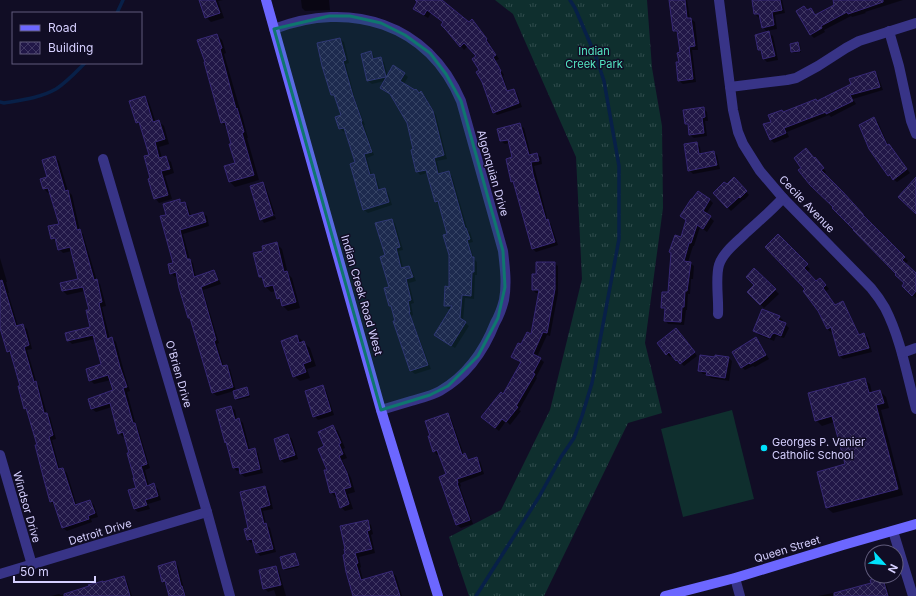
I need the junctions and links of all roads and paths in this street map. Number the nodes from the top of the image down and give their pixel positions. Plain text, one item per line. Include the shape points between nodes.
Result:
1 (266, 0) edge
2 (719, 0) edge
3 (916, 23) edge
4 (274, 29) junction
5 (890, 32) junction
6 (730, 87) junction
7 (916, 134) edge
8 (103, 159) dead end
9 (783, 198) junction
10 (718, 314) dead end
11 (916, 348) edge
12 (902, 352) junction
13 (916, 409) edge
14 (381, 410) junction
15 (0, 455) edge
16 (207, 512) junction
17 (916, 524) edge
18 (893, 531) junction
19 (32, 565) junction
20 (0, 574) edge
21 (735, 578) junction
22 (230, 596) edge
23 (438, 596) edge
24 (665, 596) edge
25 (740, 596) edge
26 (913, 596) edge

1 - 4 street, Indian Creek Road West
2 - 6 street, Cecile Avenue
3 - 5 street
4 - 14 street, Indian Creek Road West
4 - 14 street, Algonquian Drive via 312,17 339,15 377,22 405,35 430,53 455,87 461,101 503,251 504,302 484,348 456,380 430,396
5 - 6 street via 859,41 796,78
5 - 7 street via 910,121
6 - 9 street, Cecile Avenue via 738,132 743,144 760,171
8 - 16 street, O'Brien Drive
9 - 10 street via 721,259 717,273
9 - 12 street, Cecile Avenue via 872,288 886,309
11 - 12 street
12 - 13 street, Cecile Avenue
14 - 23 street, Indian Creek Road West
15 - 19 street, Windsor Drive
16 - 19 street, Detroit Drive
16 - 22 street, O'Brien Drive
17 - 18 street, Queen Street
18 - 21 street, Queen Street
18 - 26 street
19 - 20 street, Detroit Drive
21 - 24 street, Queen Street
21 - 25 street

